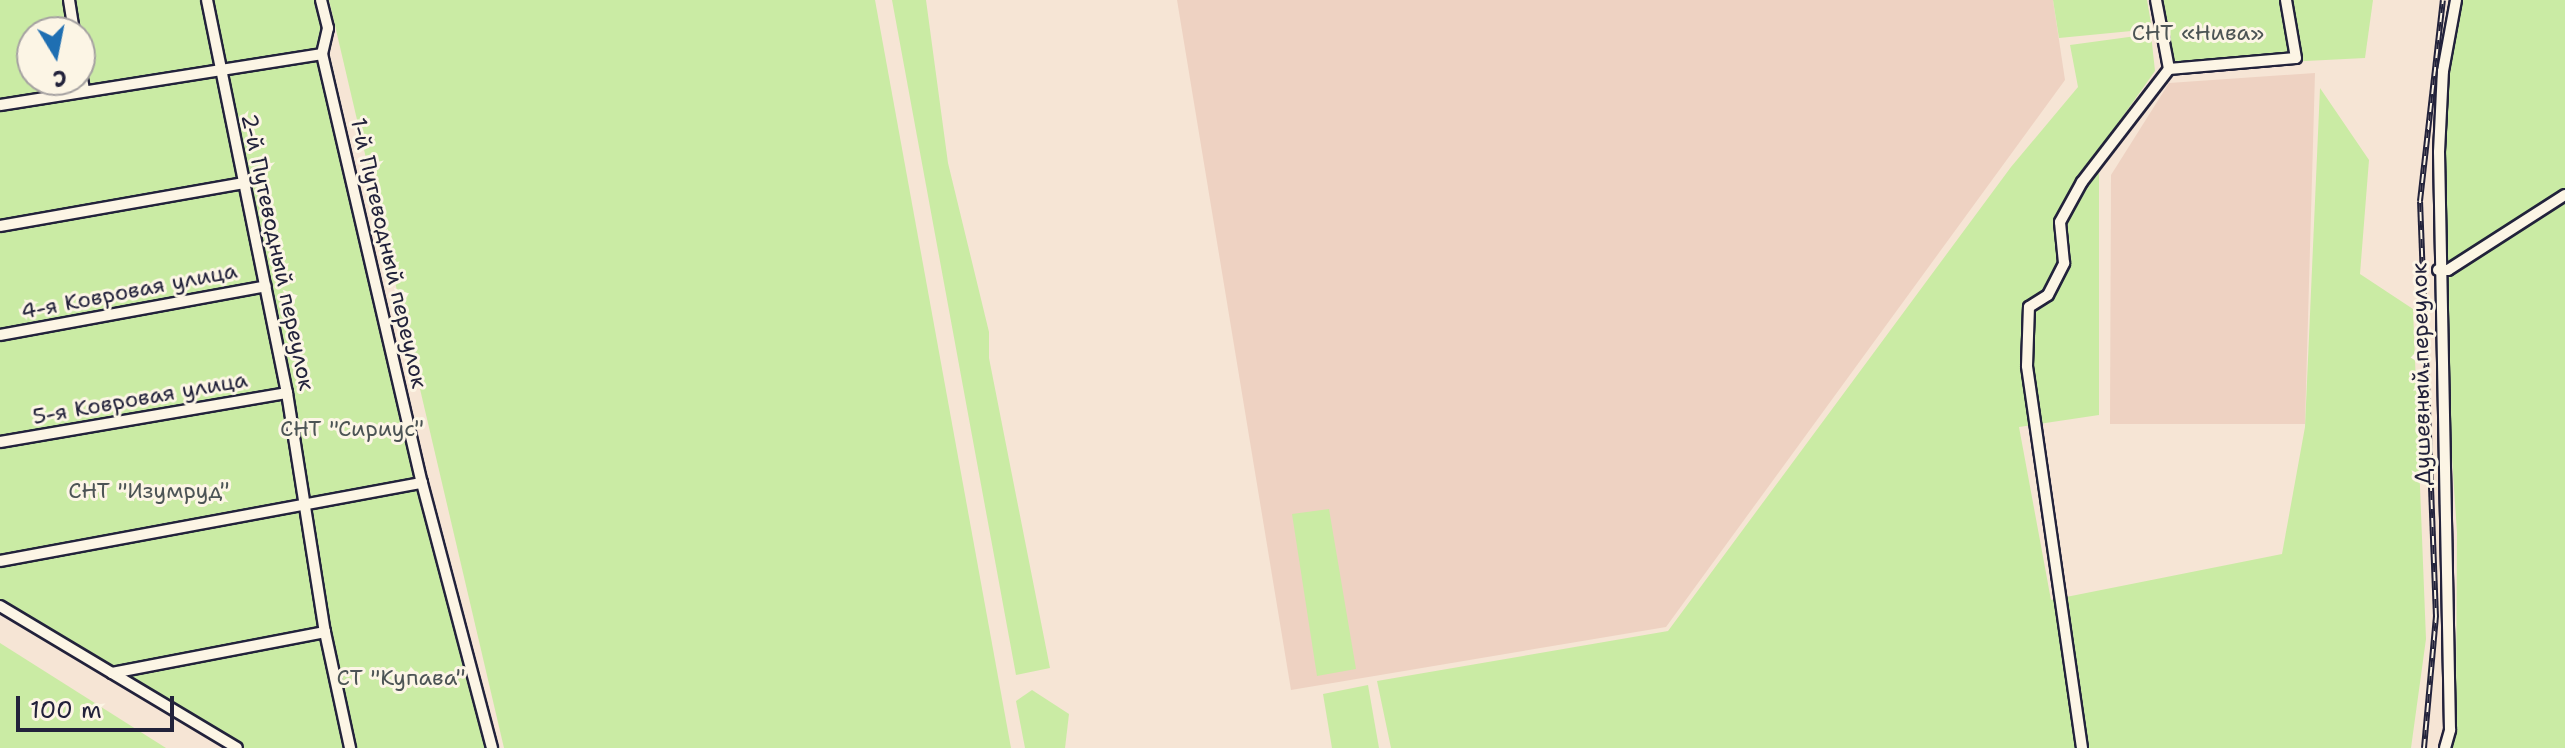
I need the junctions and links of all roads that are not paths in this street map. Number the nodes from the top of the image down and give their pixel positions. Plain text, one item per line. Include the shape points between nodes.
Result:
1 (207, 0) edge
2 (321, 0) edge
3 (2156, 0) edge
4 (2286, 0) edge
5 (2456, 0) edge
6 (322, 54) junction
7 (220, 69) junction
8 (2169, 69) junction
9 (96, 88) edge
10 (50, 96) edge
11 (0, 105) edge
12 (243, 183) junction
13 (2565, 195) edge
14 (0, 226) edge
15 (2438, 270) junction
16 (266, 286) junction
17 (0, 335) edge
18 (287, 393) junction
19 (0, 442) edge
20 (422, 483) junction
21 (304, 505) junction
22 (0, 561) edge
23 (0, 606) edge
24 (325, 632) junction
25 (112, 673) junction
26 (237, 748) edge
27 (350, 748) edge
28 (492, 748) edge
29 (2082, 748) edge
30 (2445, 748) edge

1 - 7 street, 2-й Путеводный переулок
2 - 6 street, 1-й Путеводный переулок via 328,28
3 - 8 street
4 - 8 street via 2296,58
5 - 15 street, Душевный переулок via 2443,71
6 - 7 street
6 - 20 street, 1-й Путеводный переулок
7 - 9 street
7 - 12 street, 2-й Путеводный переулок
8 - 29 street via 2082,182 2060,222 2064,263 2048,295 2029,307 2027,366
10 - 11 street
12 - 14 street
12 - 16 street, 2-й Путеводный переулок
13 - 15 street via 2448,270
15 - 30 street, Душевный переулок via 2450,730
16 - 17 street, 4-я Ковровая улица
16 - 18 street, 2-й Путеводный переулок
18 - 19 street, 5-я Ковровая улица
18 - 21 street, 2-й Путеводный переулок
20 - 21 street
20 - 28 street, 1-й Путеводный переулок
21 - 22 street
21 - 24 street, 2-й Путеводный переулок
23 - 25 street
24 - 25 street
24 - 27 street, 2-й Путеводный переулок
25 - 26 street

